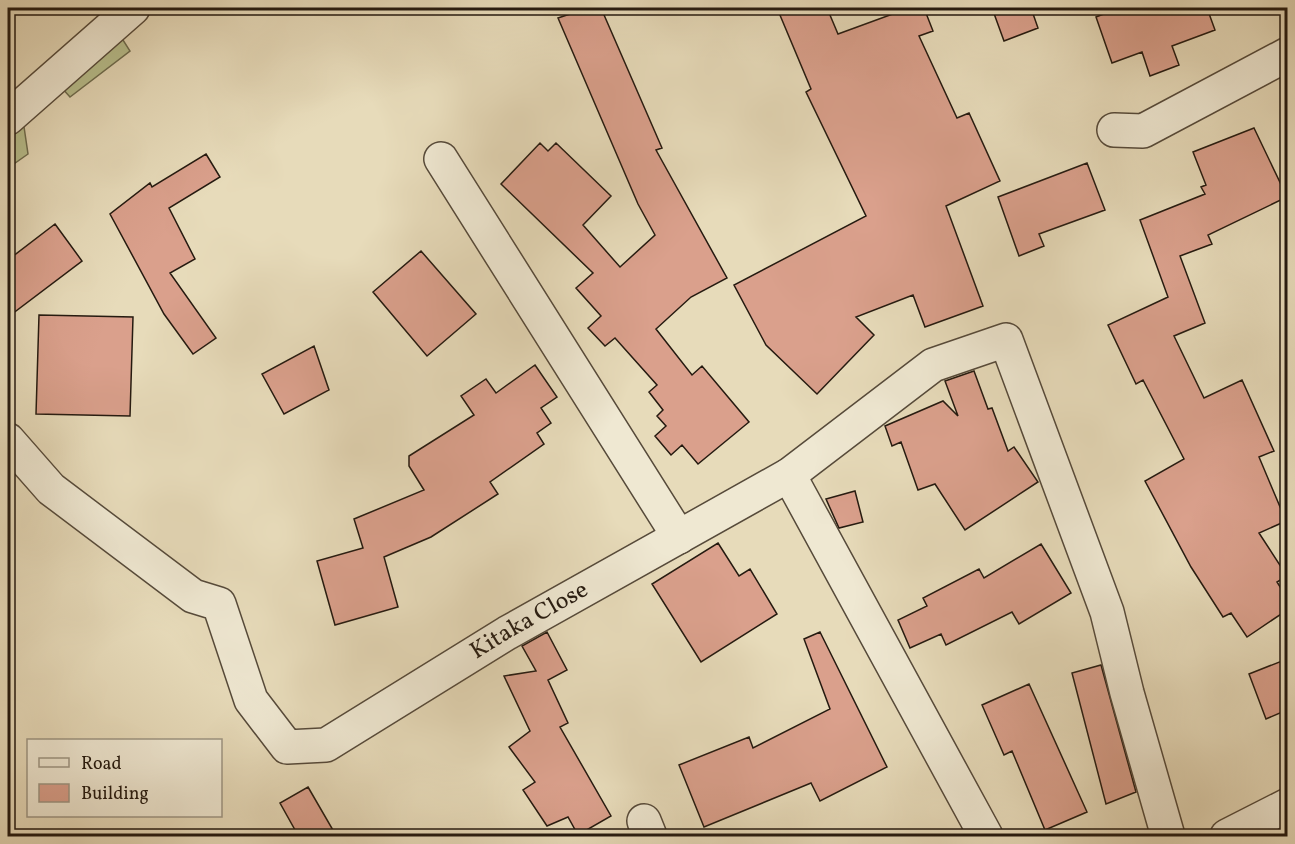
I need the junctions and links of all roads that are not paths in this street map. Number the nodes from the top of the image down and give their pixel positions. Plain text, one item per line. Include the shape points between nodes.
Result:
1 (133, 8) edge
2 (1287, 54) edge
3 (8, 118) edge
4 (1114, 130) dead end
5 (441, 159) dead end
6 (8, 440) edge
7 (789, 475) junction
8 (678, 537) junction
9 (1287, 805) edge
10 (986, 837) edge
11 (1168, 837) edge
12 (1227, 837) edge

1 - 3 street
2 - 4 street via 1143,131
5 - 8 street
6 - 8 street, Kitaka Close via 51,489 193,596 219,604 251,700 287,747 326,745 507,633
7 - 8 street, Kitaka Close
7 - 10 street
7 - 11 street, Kitaka Close via 933,365 1006,340 1107,612
9 - 12 street

